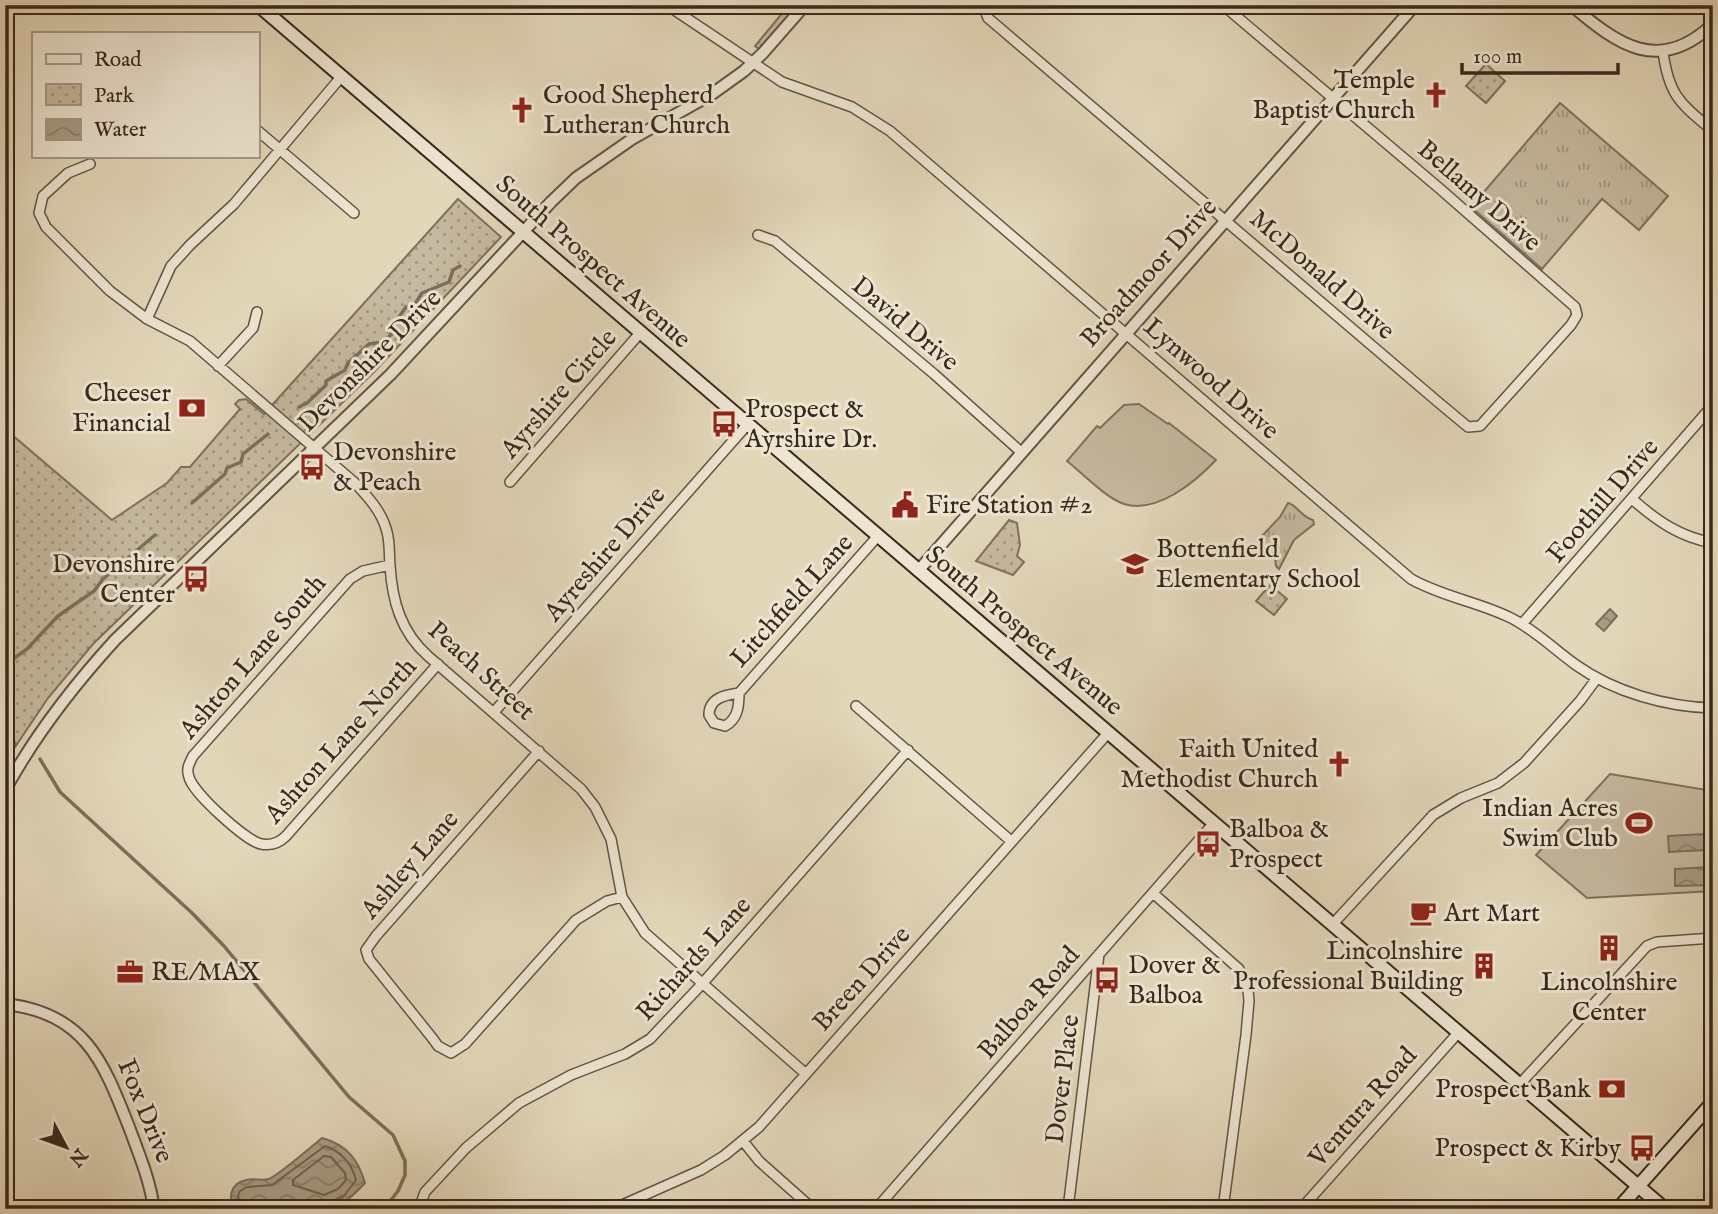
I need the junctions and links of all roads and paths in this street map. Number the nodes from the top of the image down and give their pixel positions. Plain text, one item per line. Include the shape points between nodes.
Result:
1 (258, 5) edge
2 (667, 5) edge
3 (805, 5) edge
4 (1223, 5) edge
5 (1415, 5) edge
6 (1571, 5) edge
7 (988, 9) edge
8 (1713, 24) edge
9 (1663, 52) junction
10 (753, 63) junction
11 (341, 77) junction
12 (1333, 99) junction
13 (1713, 131) edge
14 (259, 132) edge
15 (281, 150) junction
16 (90, 164) dead end
17 (354, 213) dead end
18 (1226, 220) junction
19 (524, 233) junction
20 (758, 235) dead end
21 (257, 312) dead end
22 (146, 319) junction
23 (640, 333) junction
24 (1125, 334) junction
25 (218, 366) junction
26 (1713, 405) edge
27 (747, 425) junction
28 (1474, 428) joint
29 (315, 449) junction
30 (1021, 452) junction
31 (510, 482) dead end
32 (1632, 499) junction
33 (877, 537) junction
34 (1713, 543) edge
35 (390, 565) junction
36 (918, 571) junction
37 (1522, 624) junction
38 (438, 664) junction
39 (1597, 678) junction
40 (739, 693) dead end
41 (856, 706) dead end
42 (1713, 708) edge
43 (494, 712) junction
44 (1108, 733) junction
45 (908, 750) junction
46 (539, 751) junction
47 (5, 790) edge
48 (1213, 824) junction
49 (1011, 841) junction
50 (274, 844) joint
51 (1154, 894) junction
52 (622, 897) junction
53 (1332, 925) junction
54 (1713, 938) edge
55 (1099, 954) junction
56 (702, 984) junction
57 (5, 1004) edge
58 (1458, 1033) junction
59 (806, 1074) junction
60 (1519, 1085) junction
61 (1713, 1102) edge
62 (743, 1141) junction
63 (1639, 1186) junction
64 (154, 1209) edge
65 (419, 1209) edge
66 (612, 1209) edge
67 (814, 1209) edge
68 (876, 1209) edge
69 (1068, 1209) edge
70 (1223, 1209) edge
71 (1301, 1209) edge
72 (1618, 1209) edge
73 (1665, 1209) edge

1 - 11 main road, South Prospect Avenue
2 - 10 street, Lynwood Drive
3 - 10 street, Devonshire Drive
4 - 12 street, Bellamy Drive
5 - 12 street, Broadmoor Drive
6 - 9 street via 1614,39
7 - 18 street, McDonald Drive via 988,18 998,27
8 - 9 street via 1693,40
9 - 13 street via 1676,97
10 - 19 street, Devonshire Drive via 712,94 598,160
10 - 24 street, Lynwood Drive via 782,82 852,107 890,131
11 - 15 street
11 - 19 main road, South Prospect Avenue
12 - 18 street, Broadmoor Drive
12 - 28 street, Bellamy Drive via 1576,311 1571,325
14 - 15 street
15 - 17 street
15 - 22 street via 234,204 180,254
16 - 22 street, Peach Street via 68,173 43,196 42,220 110,291
18 - 24 street, Broadmoor Drive
18 - 28 street, McDonald Drive
19 - 23 main road, South Prospect Avenue
19 - 29 street, Devonshire Drive
20 - 30 street, David Drive via 775,241
21 - 25 street via 253,328
22 - 25 street, Peach Street via 190,341
23 - 27 main road, South Prospect Avenue
23 - 31 street, Ayrshire Circle
24 - 30 street, Broadmoor Drive
24 - 37 street, Lynwood Drive via 1397,569 1427,588 1482,605
25 - 29 street, Peach Street
26 - 32 street, Foothill Drive
27 - 33 main road, South Prospect Avenue
27 - 43 street, Ayreshire Drive
29 - 35 street, Peach Street via 371,500 387,532
29 - 47 street, Devonshire Drive via 90,668 35,740
30 - 36 street, Broadmoor Drive
32 - 34 street via 1666,527
32 - 37 street, Foothill Drive
33 - 36 main road, South Prospect Avenue
33 - 40 street, Litchfield Lane
35 - 38 street, Peach Street via 394,603 404,626
35 - 50 street, Ashton Lane South via 350,579 188,766 189,780 201,796 251,841
36 - 44 main road, South Prospect Avenue
37 - 39 street, Lynwood Drive
38 - 43 street, Peach Street
38 - 50 street, Ashton Lane North
39 - 42 street, Lynwood Drive via 1646,697
39 - 53 street via 1524,763 1498,783 1433,815
41 - 45 street
43 - 46 street, Peach Street
44 - 48 main road, South Prospect Avenue
44 - 49 street, Breen Drive
45 - 49 street
45 - 56 street, Richards Lane
46 - 52 street, Peach Street via 595,807 611,839
46 - 52 street, Ashley Lane via 376,936 366,950 369,959 438,1046 451,1053 465,1044 576,920
48 - 51 street, Balboa Road
48 - 53 main road, South Prospect Avenue
49 - 59 street, Breen Drive
51 - 55 street, Balboa Road
51 - 70 street via 1240,969 1248,990
52 - 56 street, Peach Street via 645,933
53 - 58 main road, South Prospect Avenue
54 - 60 street via 1647,946
55 - 68 street, Balboa Road
55 - 69 street, Dover Place
56 - 59 street, Peach Street
56 - 65 street, Richards Lane via 650,1039 544,1089 491,1125 425,1192
57 - 64 street, Fox Drive via 35,1008 66,1024 96,1054 149,1180
58 - 60 main road, South Prospect Avenue
58 - 71 street, Ventura Road
59 - 62 street, Breen Drive
60 - 63 main road, South Prospect Avenue
61 - 63 main road
62 - 66 street, Breen Drive via 701,1170
62 - 67 street
63 - 72 main road
63 - 73 main road, South Prospect Avenue

